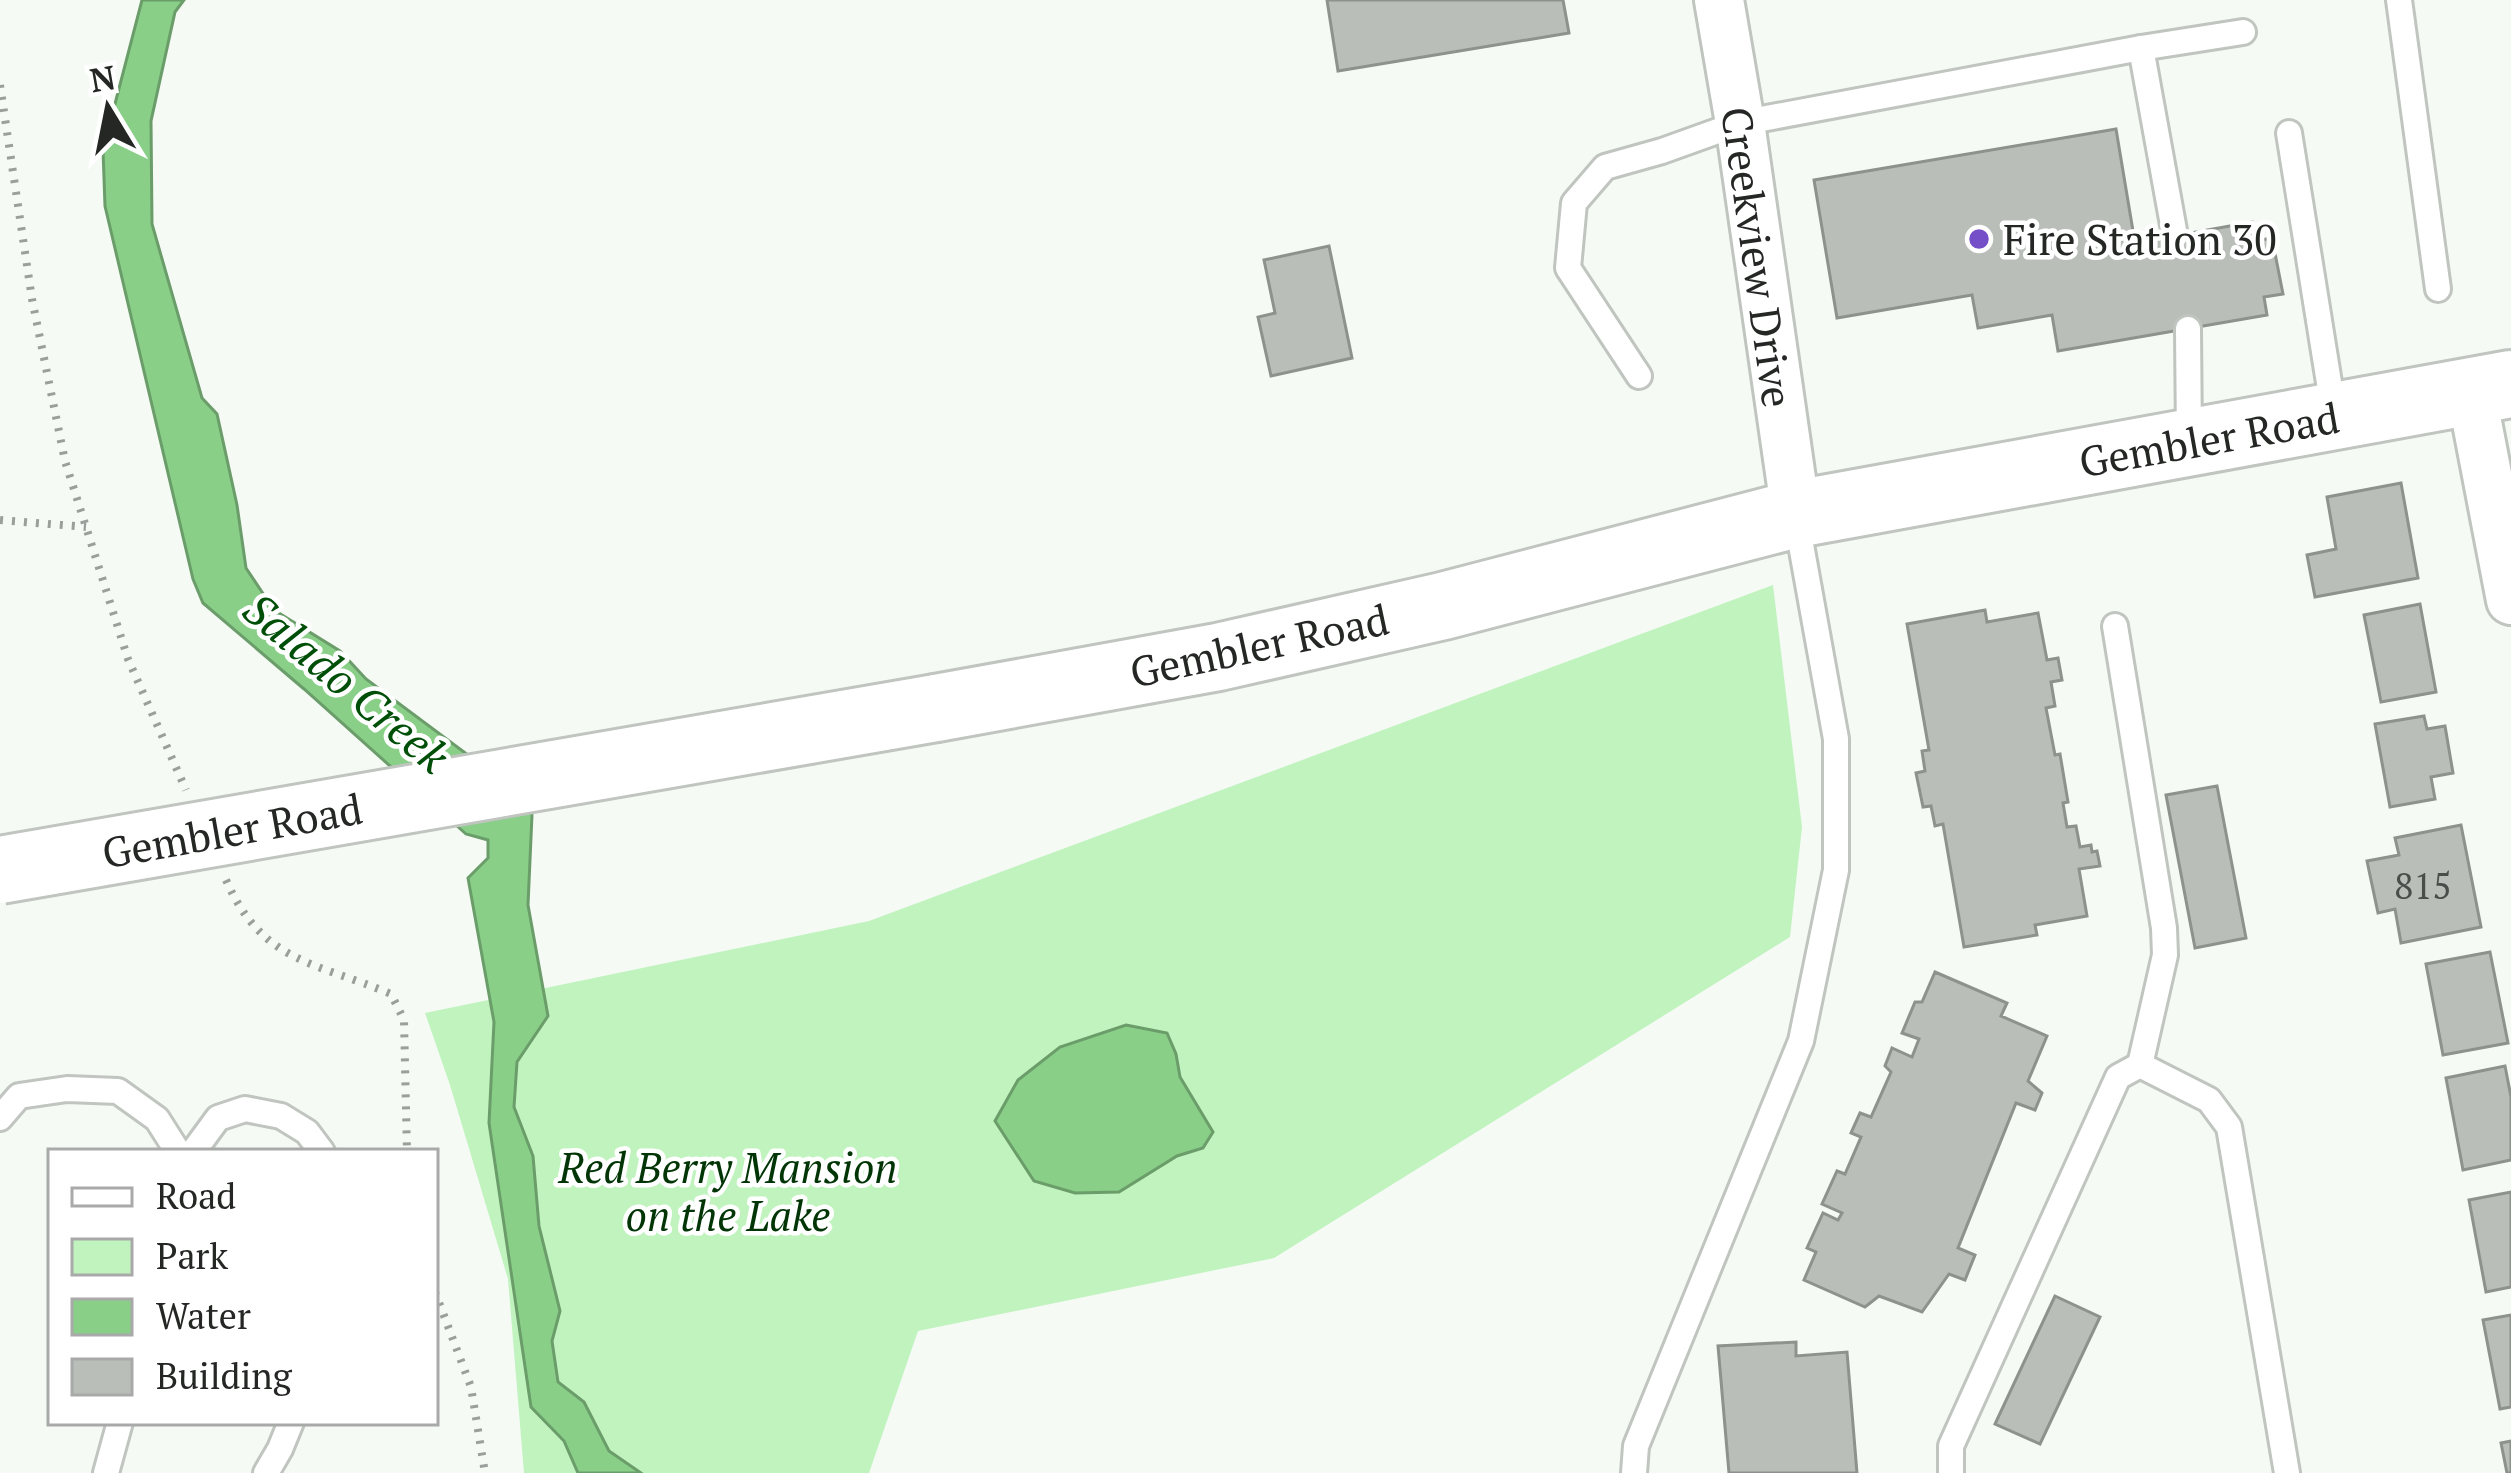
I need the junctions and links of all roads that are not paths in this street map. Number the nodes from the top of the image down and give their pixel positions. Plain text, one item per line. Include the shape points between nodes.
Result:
1 (1719, 0) edge
2 (2399, 0) edge
3 (2243, 32) dead end
4 (2141, 48) junction
5 (1740, 123) junction
6 (2289, 133) dead end
7 (2175, 236) dead end
8 (2438, 289) dead end
9 (2188, 329) dead end
10 (1639, 376) dead end
11 (2491, 388) edge
12 (2335, 416) junction
13 (2189, 443) junction
14 (1796, 514) junction
15 (2511, 600) edge
16 (2115, 626) dead end
17 (0, 870) edge
18 (2140, 1065) junction
19 (0, 1118) edge
20 (176, 1149) edge
21 (196, 1149) edge
22 (320, 1149) edge
23 (119, 1425) edge
24 (290, 1425) edge
25 (106, 1473) edge
26 (266, 1473) edge
27 (1634, 1473) edge
28 (1951, 1473) edge
29 (2287, 1473) edge

1 - 5 street, Creekview Drive
2 - 8 lane
3 - 4 lane
4 - 5 lane
4 - 7 lane
5 - 10 lane via 1606,167 1574,203 1568,268
5 - 14 street, Creekview Drive
6 - 12 lane
9 - 13 lane
11 - 12 main road, Gembler Road
11 - 15 street
12 - 13 main road, Gembler Road
13 - 14 main road, Gembler Road
14 - 17 main road, Gembler Road, bridge via 1218,657
14 - 27 lane via 1836,739 1836,870 1801,1041 1636,1446
16 - 18 lane via 2164,928
18 - 28 lane via 2119,1076 1951,1446
18 - 29 lane via 2209,1100 2228,1127
19 - 20 lane via 19,1096 118,1091 158,1119
21 - 22 lane via 218,1118 245,1109 281,1116
23 - 25 lane
24 - 26 lane

